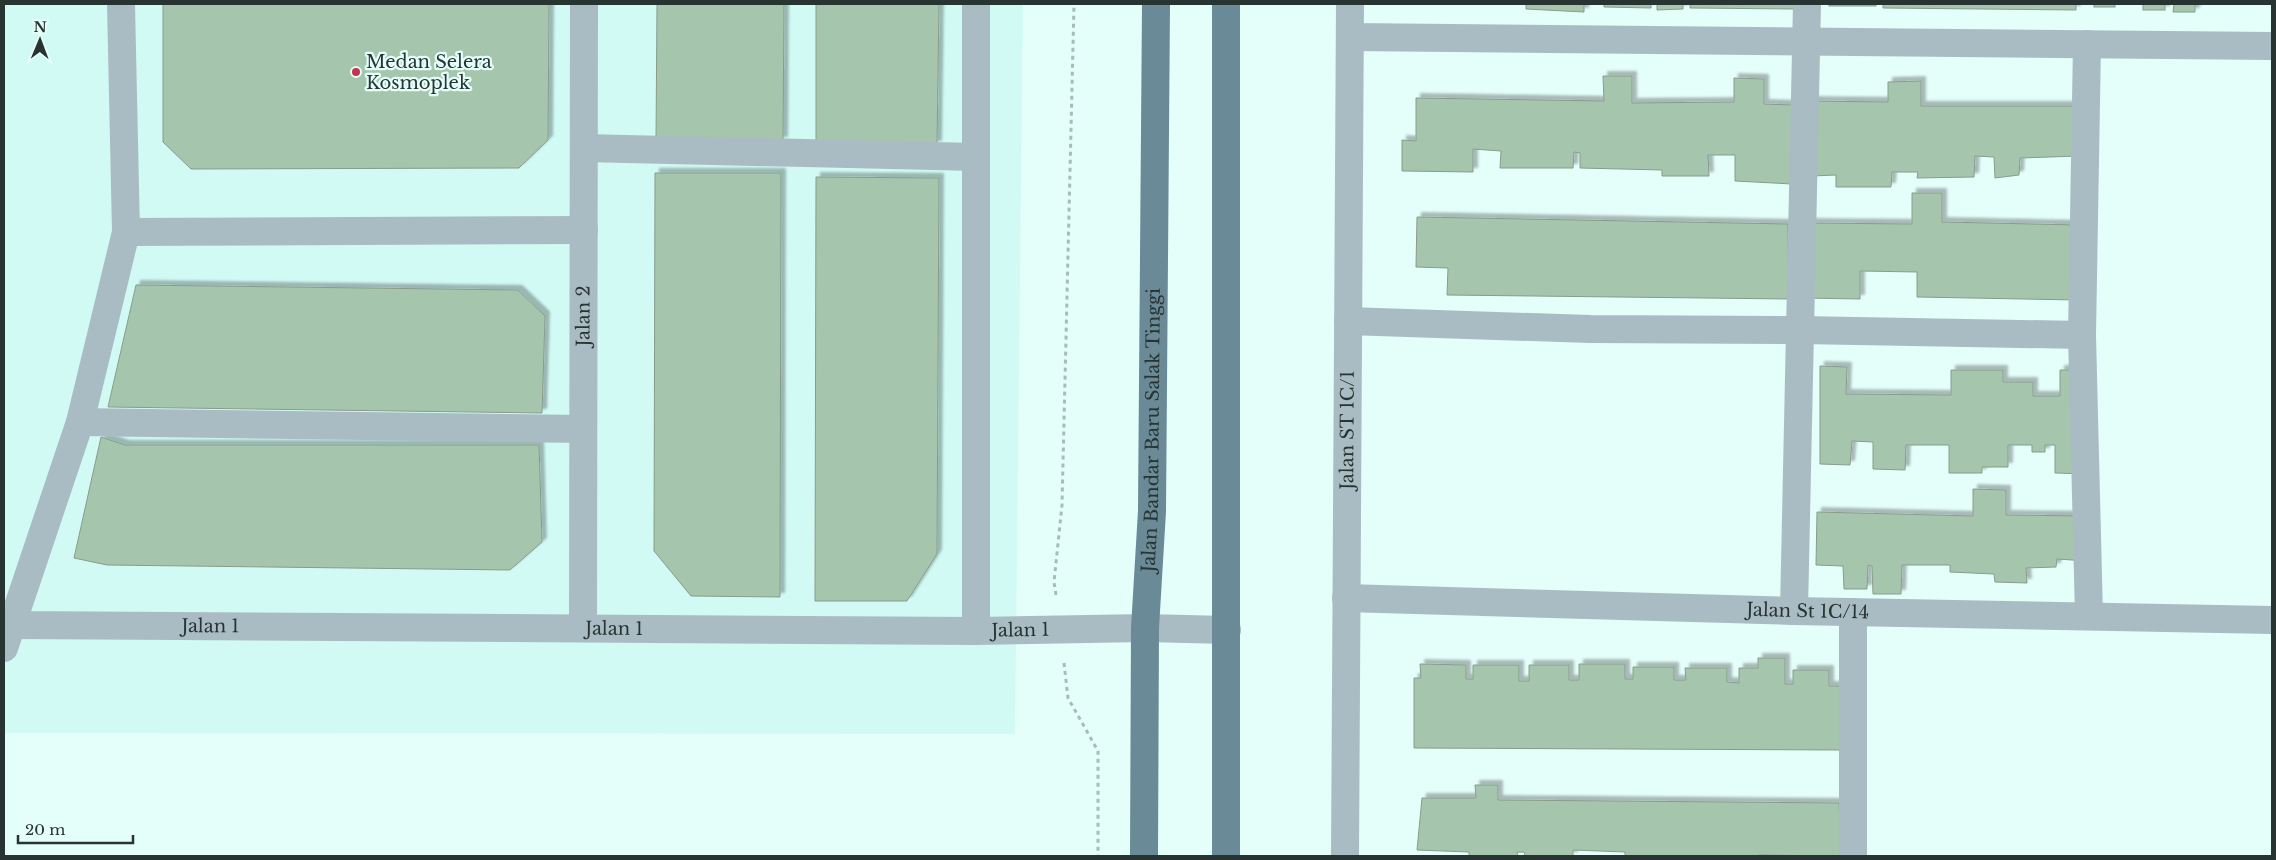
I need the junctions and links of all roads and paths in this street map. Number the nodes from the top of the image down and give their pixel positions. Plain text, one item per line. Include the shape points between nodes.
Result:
1 (121, 4) edge
2 (584, 4) edge
3 (976, 4) edge
4 (1074, 4) edge
5 (1156, 4) edge
6 (1226, 4) edge
7 (1350, 4) edge
8 (1807, 4) edge
9 (1350, 37) junction
10 (1807, 42) junction
11 (2087, 44) junction
12 (2272, 46) edge
13 (584, 148) junction
14 (976, 157) junction
15 (584, 230) junction
16 (126, 232) junction
17 (1348, 321) junction
18 (1801, 330) junction
19 (2082, 335) junction
20 (80, 422) junction
21 (583, 429) junction
22 (1054, 582) dead end
23 (1346, 598) junction
24 (1794, 611) junction
25 (1853, 612) junction
26 (2089, 616) junction
27 (2272, 620) edge
28 (583, 628) junction
29 (1145, 628) junction
30 (976, 630) junction
31 (1227, 630) junction
32 (6, 631) edge
33 (1068, 698) dead end
34 (1098, 856) edge
35 (1144, 856) edge
36 (1226, 856) edge
37 (1345, 856) edge
38 (1853, 856) edge

1 - 16 street
2 - 13 street, Jalan 2
3 - 14 street
4 - 22 path via 1062,505
5 - 29 main road, Jalan Bandar Baru Salak Tinggi via 1152,511
6 - 31 main road
7 - 9 street, Jalan ST 1C/1
8 - 10 street
9 - 10 street
9 - 17 street, Jalan ST 1C/1
10 - 11 street
10 - 18 street
11 - 12 street
11 - 19 street
13 - 14 street
13 - 15 street, Jalan 2
14 - 30 street
15 - 16 street
15 - 21 street, Jalan 2
16 - 20 street
17 - 18 street via 1590,329
17 - 23 street, Jalan ST 1C/1
18 - 19 street
18 - 24 street
19 - 26 street
20 - 21 street
20 - 32 street
21 - 28 street, Jalan 2
23 - 24 street, Jalan St 1C/14
23 - 37 street, Jalan ST 1C/1
24 - 25 street, Jalan St 1C/14
25 - 26 street, Jalan St 1C/14
25 - 38 street
26 - 27 street, Jalan St 1C/14
28 - 30 street, Jalan 1
28 - 32 street, Jalan 1
29 - 30 street, Jalan 1
29 - 31 street, Jalan 1
29 - 35 main road, Jalan Bandar Baru Salak Tinggi
31 - 36 main road
33 - 34 path via 1098,751

